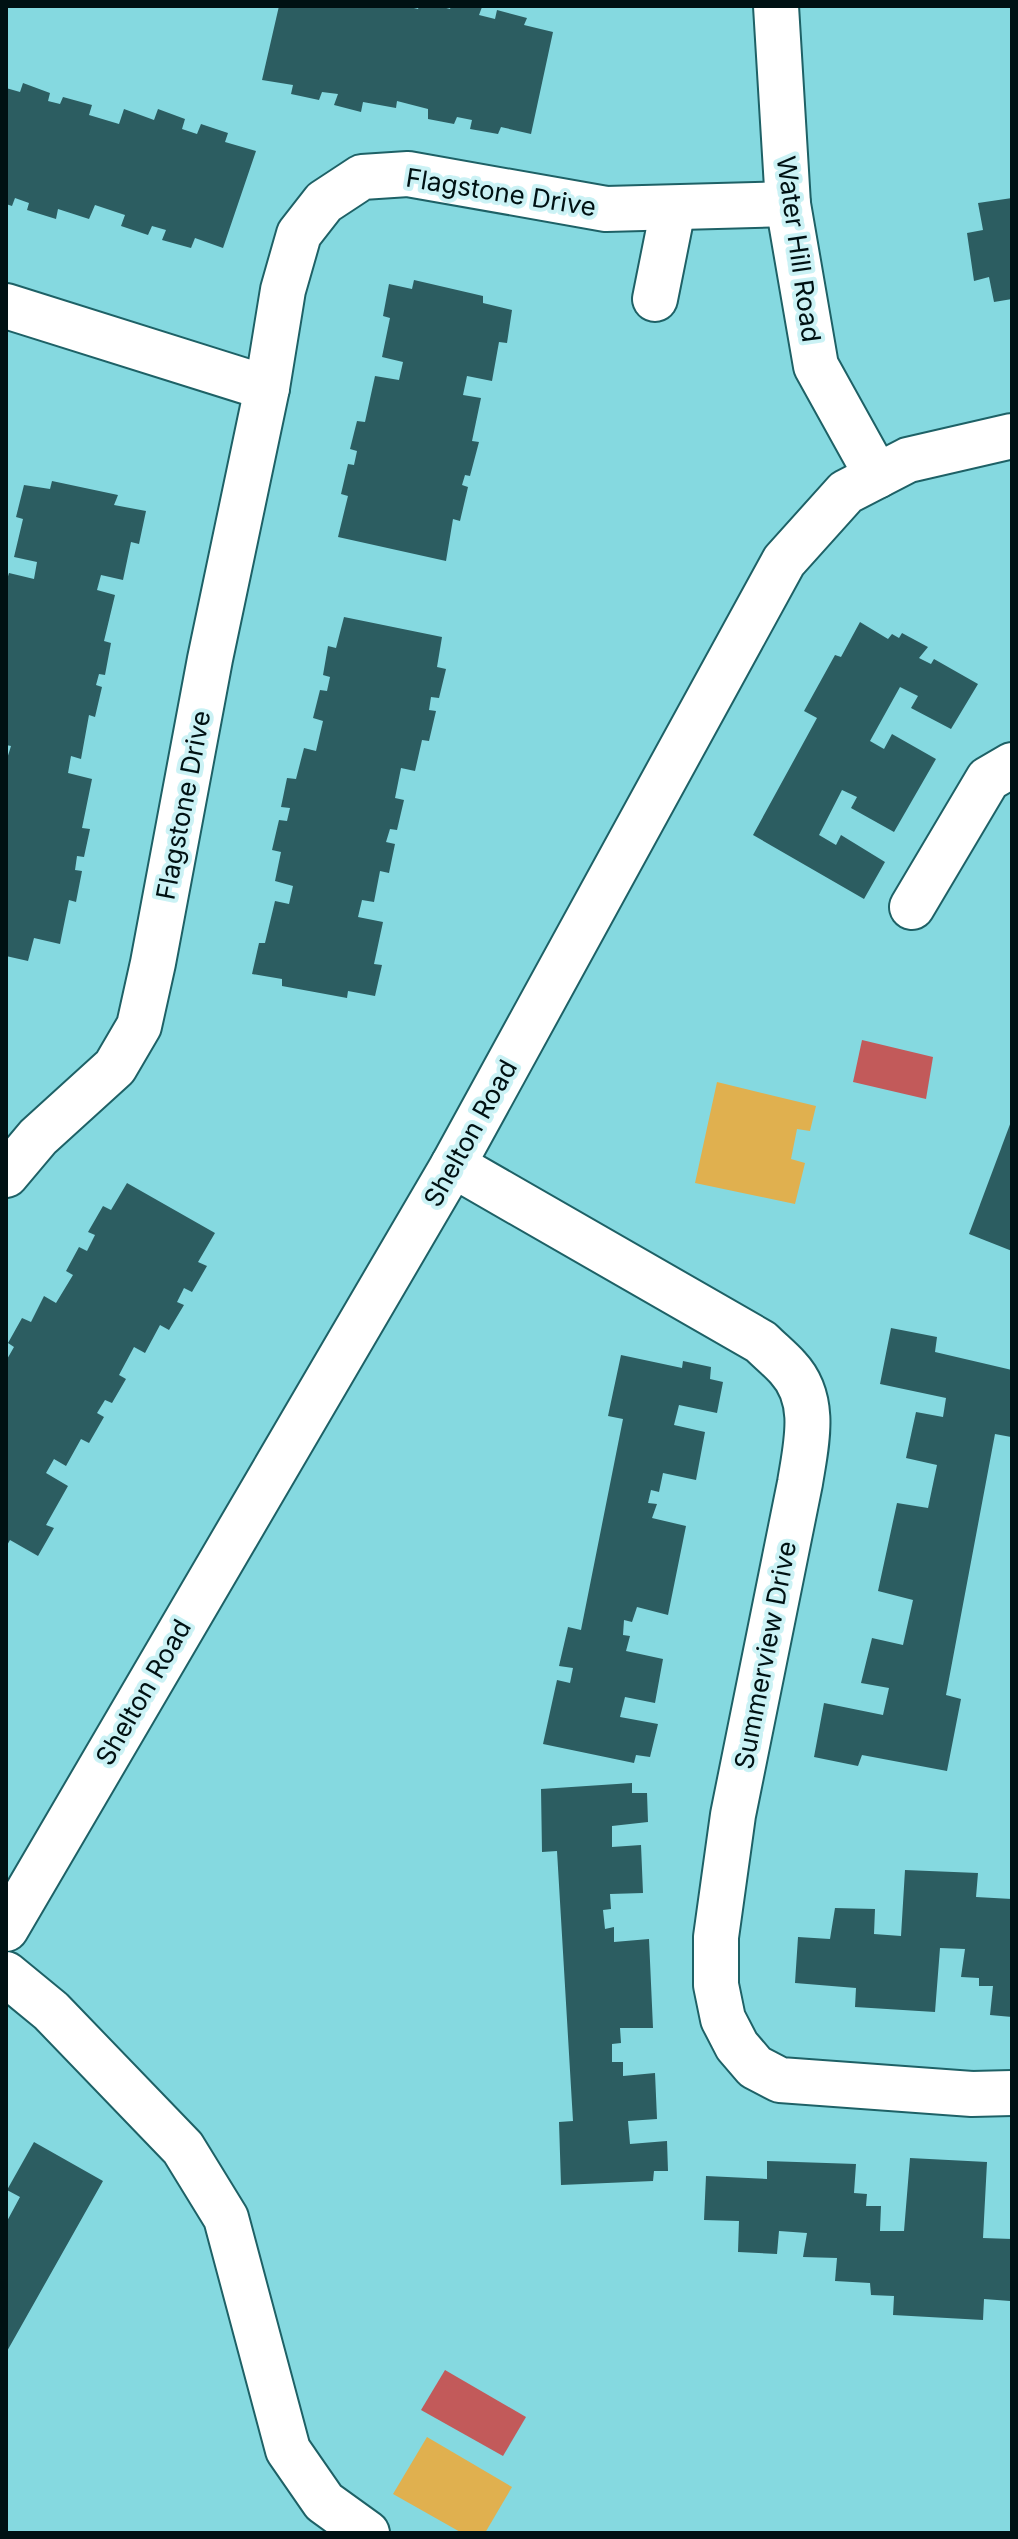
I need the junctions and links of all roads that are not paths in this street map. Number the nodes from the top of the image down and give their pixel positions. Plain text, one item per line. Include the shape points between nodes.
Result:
1 (776, 6) edge
2 (788, 204) junction
3 (673, 209) junction
4 (655, 299) dead end
5 (6, 306) edge
6 (267, 388) junction
7 (1012, 436) edge
8 (877, 476) junction
9 (1012, 765) edge
10 (912, 907) dead end
11 (453, 1165) junction
12 (6, 1175) edge
13 (6, 1929) edge
14 (6, 1974) edge
15 (1012, 2093) edge
16 (367, 2533) edge

1 - 2 street, Water Hill Road
2 - 3 street, Flagstone Drive
2 - 8 street, Water Hill Road via 816,366
3 - 4 street
3 - 6 street, Flagstone Drive via 606,209 408,174 362,177 324,202 299,234 283,290
5 - 6 street
6 - 12 street, Flagstone Drive via 139,1026 115,1067 38,1137
7 - 8 street, Shelton Road via 908,460
8 - 11 street, Shelton Road via 846,492 784,561
9 - 10 street via 988,779
11 - 13 street, Shelton Road
11 - 15 street, Summerview Drive via 761,1342 791,1370 806,1398 800,1483 733,1815 716,1937 716,1985 723,2019 737,2046 755,2067 780,2080
14 - 16 street via 51,2011 183,2148 226,2218 288,2450 324,2502

